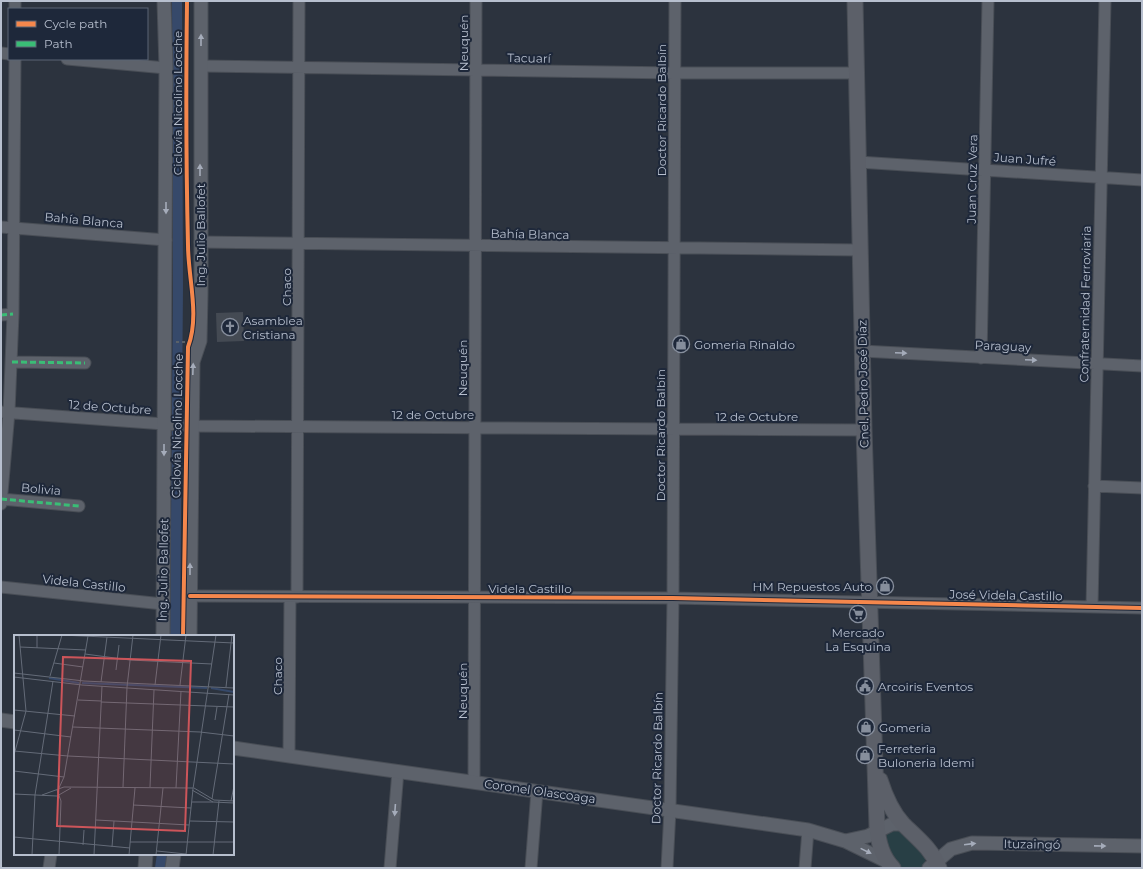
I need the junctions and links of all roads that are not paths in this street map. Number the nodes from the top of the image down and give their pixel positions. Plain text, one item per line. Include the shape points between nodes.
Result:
1 (164, 1) edge
2 (201, 1) edge
3 (299, 1) edge
4 (476, 1) edge
5 (675, 1) edge
6 (855, 1) edge
7 (988, 1) edge
8 (1105, 1) edge
9 (15, 60) edge
10 (79, 60) edge
11 (201, 66) junction
12 (166, 68) junction
13 (299, 68) junction
14 (476, 70) junction
15 (674, 73) junction
16 (856, 73) junction
17 (858, 162) junction
18 (985, 170) junction
19 (1101, 177) junction
20 (1142, 180) edge
21 (1, 226) edge
22 (15, 228) junction
23 (166, 240) junction
24 (200, 242) junction
25 (299, 244) junction
26 (475, 246) junction
27 (673, 249) junction
28 (860, 250) junction
29 (13, 314) junction
30 (1, 315) edge
31 (862, 351) junction
32 (981, 358) junction
33 (12, 362) junction
34 (85, 363) dead end
35 (1096, 363) junction
36 (1142, 366) edge
37 (5, 412) edge
38 (168, 425) junction
39 (187, 426) junction
40 (298, 426) junction
41 (475, 427) junction
42 (674, 428) junction
43 (864, 430) junction
44 (1094, 486) junction
45 (1142, 488) edge
46 (1, 500) edge
47 (79, 506) dead end
48 (1, 587) edge
49 (190, 596) junction
50 (294, 597) junction
51 (475, 598) junction
52 (672, 598) junction
53 (869, 602) junction
54 (163, 604) junction
55 (1092, 607) junction
56 (1142, 608) edge
57 (163, 635) edge
58 (190, 635) edge
59 (1, 720) edge
60 (14, 722) edge
61 (234, 748) edge
62 (289, 756) junction
63 (876, 767) junction
64 (398, 771) junction
65 (474, 782) junction
66 (537, 791) junction
67 (670, 810) junction
68 (903, 824) junction
69 (808, 830) junction
70 (881, 830) junction
71 (845, 841) junction
72 (1142, 846) edge
73 (51, 855) edge
74 (146, 855) edge
75 (174, 855) edge
76 (932, 863) edge
77 (890, 865) edge
78 (49, 868) edge
79 (145, 868) edge
80 (172, 868) edge
81 (390, 868) edge
82 (531, 868) edge
83 (667, 868) edge
84 (805, 868) edge

1 - 12 street, Ing. Julio Ballofet
11 -> 2 street, Ing. Julio Ballofet
3 - 13 street, Chaco
4 - 14 street, Neuquén
5 - 15 street, Doctor Ricardo Balbín
6 - 16 main road, Cnel. Pedro José Díaz
7 - 18 street, Juan Cruz Vera
8 - 19 street, Confraternidad Ferroviaria
9 - 22 street
10 - 12 street
11 - 13 street, Tacuarí
24 -> 11 street, Ing. Julio Ballofet
12 -> 23 street, Ing. Julio Ballofet
13 - 14 street, Tacuarí
13 - 25 street, Chaco
14 - 15 street, Tacuarí
14 - 26 street, Neuquén
15 - 16 street, Tacuarí
15 - 27 street, Doctor Ricardo Balbín
16 - 17 main road, Cnel. Pedro José Díaz
17 - 18 street, Juan Jufré
17 - 28 main road, Cnel. Pedro José Díaz
18 - 19 street, Juan Jufré
18 - 32 street, Juan Cruz Vera
19 - 20 street, Juan Jufré
19 - 35 street, Confraternidad Ferroviaria
21 - 22 street, Bahía Blanca
22 - 23 street, Bahía Blanca
22 - 29 street
23 - 38 street, Ing. Julio Ballofet
24 - 25 street, Bahía Blanca
39 -> 24 street, Ing. Julio Ballofet via 193,362 200,341
25 - 26 street, Bahía Blanca
25 - 40 street, Chaco
26 - 27 street, Bahía Blanca
26 - 41 street, Neuquén
27 - 28 street, Bahía Blanca
27 - 42 street, Doctor Ricardo Balbín
28 - 31 main road, Cnel. Pedro José Díaz
29 - 30 street
29 - 33 street
31 -> 32 street, Paraguay
31 - 43 main road, Cnel. Pedro José Díaz
32 -> 35 street, Paraguay
33 - 34 street
33 - 37 street
35 - 36 street, Paraguay
35 - 44 street, Confraternidad Ferroviaria
37 - 38 street, 12 de Octubre
37 - 46 street
38 - 39 street, 12 de Octubre
38 -> 54 street, Ing. Julio Ballofet
39 - 40 street, 12 de Octubre
49 -> 39 street, Ing. Julio Ballofet
40 - 41 street, 12 de Octubre
40 - 50 street, Chaco
41 - 42 street, 12 de Octubre
41 - 51 street, Neuquén
42 - 43 street, 12 de Octubre
42 - 52 street, Doctor Ricardo Balbín
43 - 53 main road, Cnel. Pedro José Díaz
44 - 45 street
44 - 55 street, Confraternidad Ferroviaria
46 - 47 street, Bolivia
48 - 54 street, Videla Castillo
49 - 50 street, Videla Castillo
49 - 58 street, Ing. Julio Ballofet
50 - 51 street, Videla Castillo
50 - 62 street, Chaco
51 - 52 street, Videla Castillo
51 - 65 street, Neuquén
52 - 53 street, Videla Castillo
52 - 67 street, Doctor Ricardo Balbín
53 - 55 street, José Videla Castillo
53 - 63 main road, Cnel. Pedro José Díaz
54 - 57 street, Ing. Julio Ballofet
55 - 56 street, José Videla Castillo
59 - 60 street
61 - 62 street, Coronel Olascoaga
62 - 64 street, Coronel Olascoaga
63 - 68 main road, Cnel. Pedro José Díaz via 889,802
63 - 70 main road, Cnel. Pedro José Díaz
64 - 65 street, Coronel Olascoaga
64 -> 81 street
65 - 66 street, Coronel Olascoaga
66 - 67 street, Coronel Olascoaga
66 - 82 street
67 - 69 street, Coronel Olascoaga
67 - 83 street, Doctor Ricardo Balbín
68 - 70 street via 892,824
68 - 76 main road, Cnel. Pedro José Díaz
69 - 71 street, Coronel Olascoaga
69 - 84 street
70 - 71 street
70 - 77 main road, Cnel. Pedro José Díaz via 881,846
71 -> 77 street, Coronel Olascoaga
76 -> 72 street, Ituzaingó via 951,850 972,843
73 - 78 street
74 - 79 street
75 - 80 street

